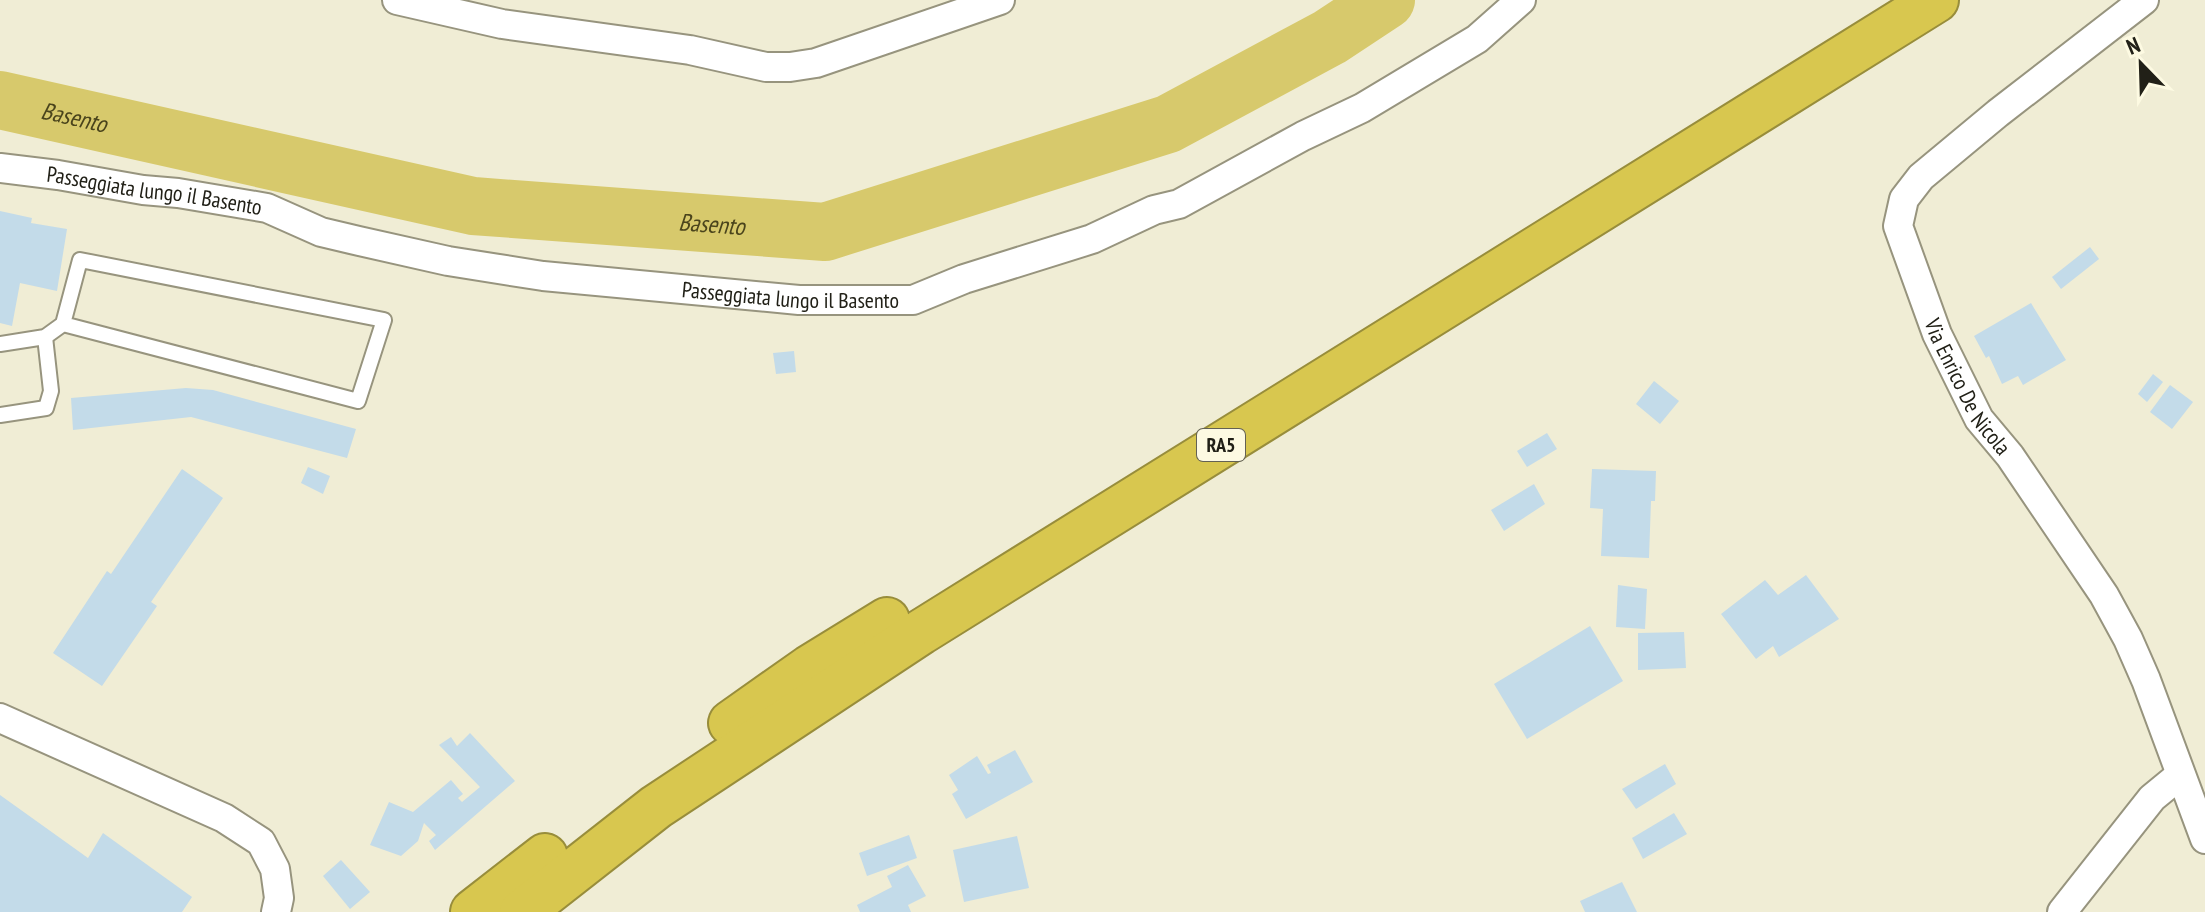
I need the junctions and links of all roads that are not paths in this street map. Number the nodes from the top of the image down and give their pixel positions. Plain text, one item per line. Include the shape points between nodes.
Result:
1 (397, 0) edge
2 (1000, 0) edge
3 (1521, 0) edge
4 (1880, 0) edge
5 (1936, 0) edge
6 (2144, 0) edge
7 (0, 168) edge
8 (63, 324) junction
9 (45, 337) junction
10 (0, 344) edge
11 (0, 415) edge
12 (0, 718) edge
13 (2180, 775) junction
14 (2205, 839) edge
15 (276, 912) edge
16 (473, 912) edge
17 (522, 912) edge
18 (2062, 912) edge

1 - 2 street via 502,24 690,50 766,67 816,63
3 - 7 street, Passeggiata lungo il Basento via 1477,39 1375,100 1179,204 913,300 799,300 543,276 321,232 267,208
4 - 16 highway, RA5 via 809,668 586,824
5 - 17 highway, RA5 via 921,632 656,807
6 - 13 street, Via Enrico De Nicola via 1921,177 1904,199 1898,226 1937,334 1979,419 2104,595 2146,680
8 - 8 lane via 358,401 384,320 80,260
8 - 9 lane
9 - 10 lane
9 - 11 lane via 51,391 46,408
12 - 15 street via 224,818 261,842 275,869
13 - 14 street, Via Enrico De Nicola
13 - 18 street via 2152,798

